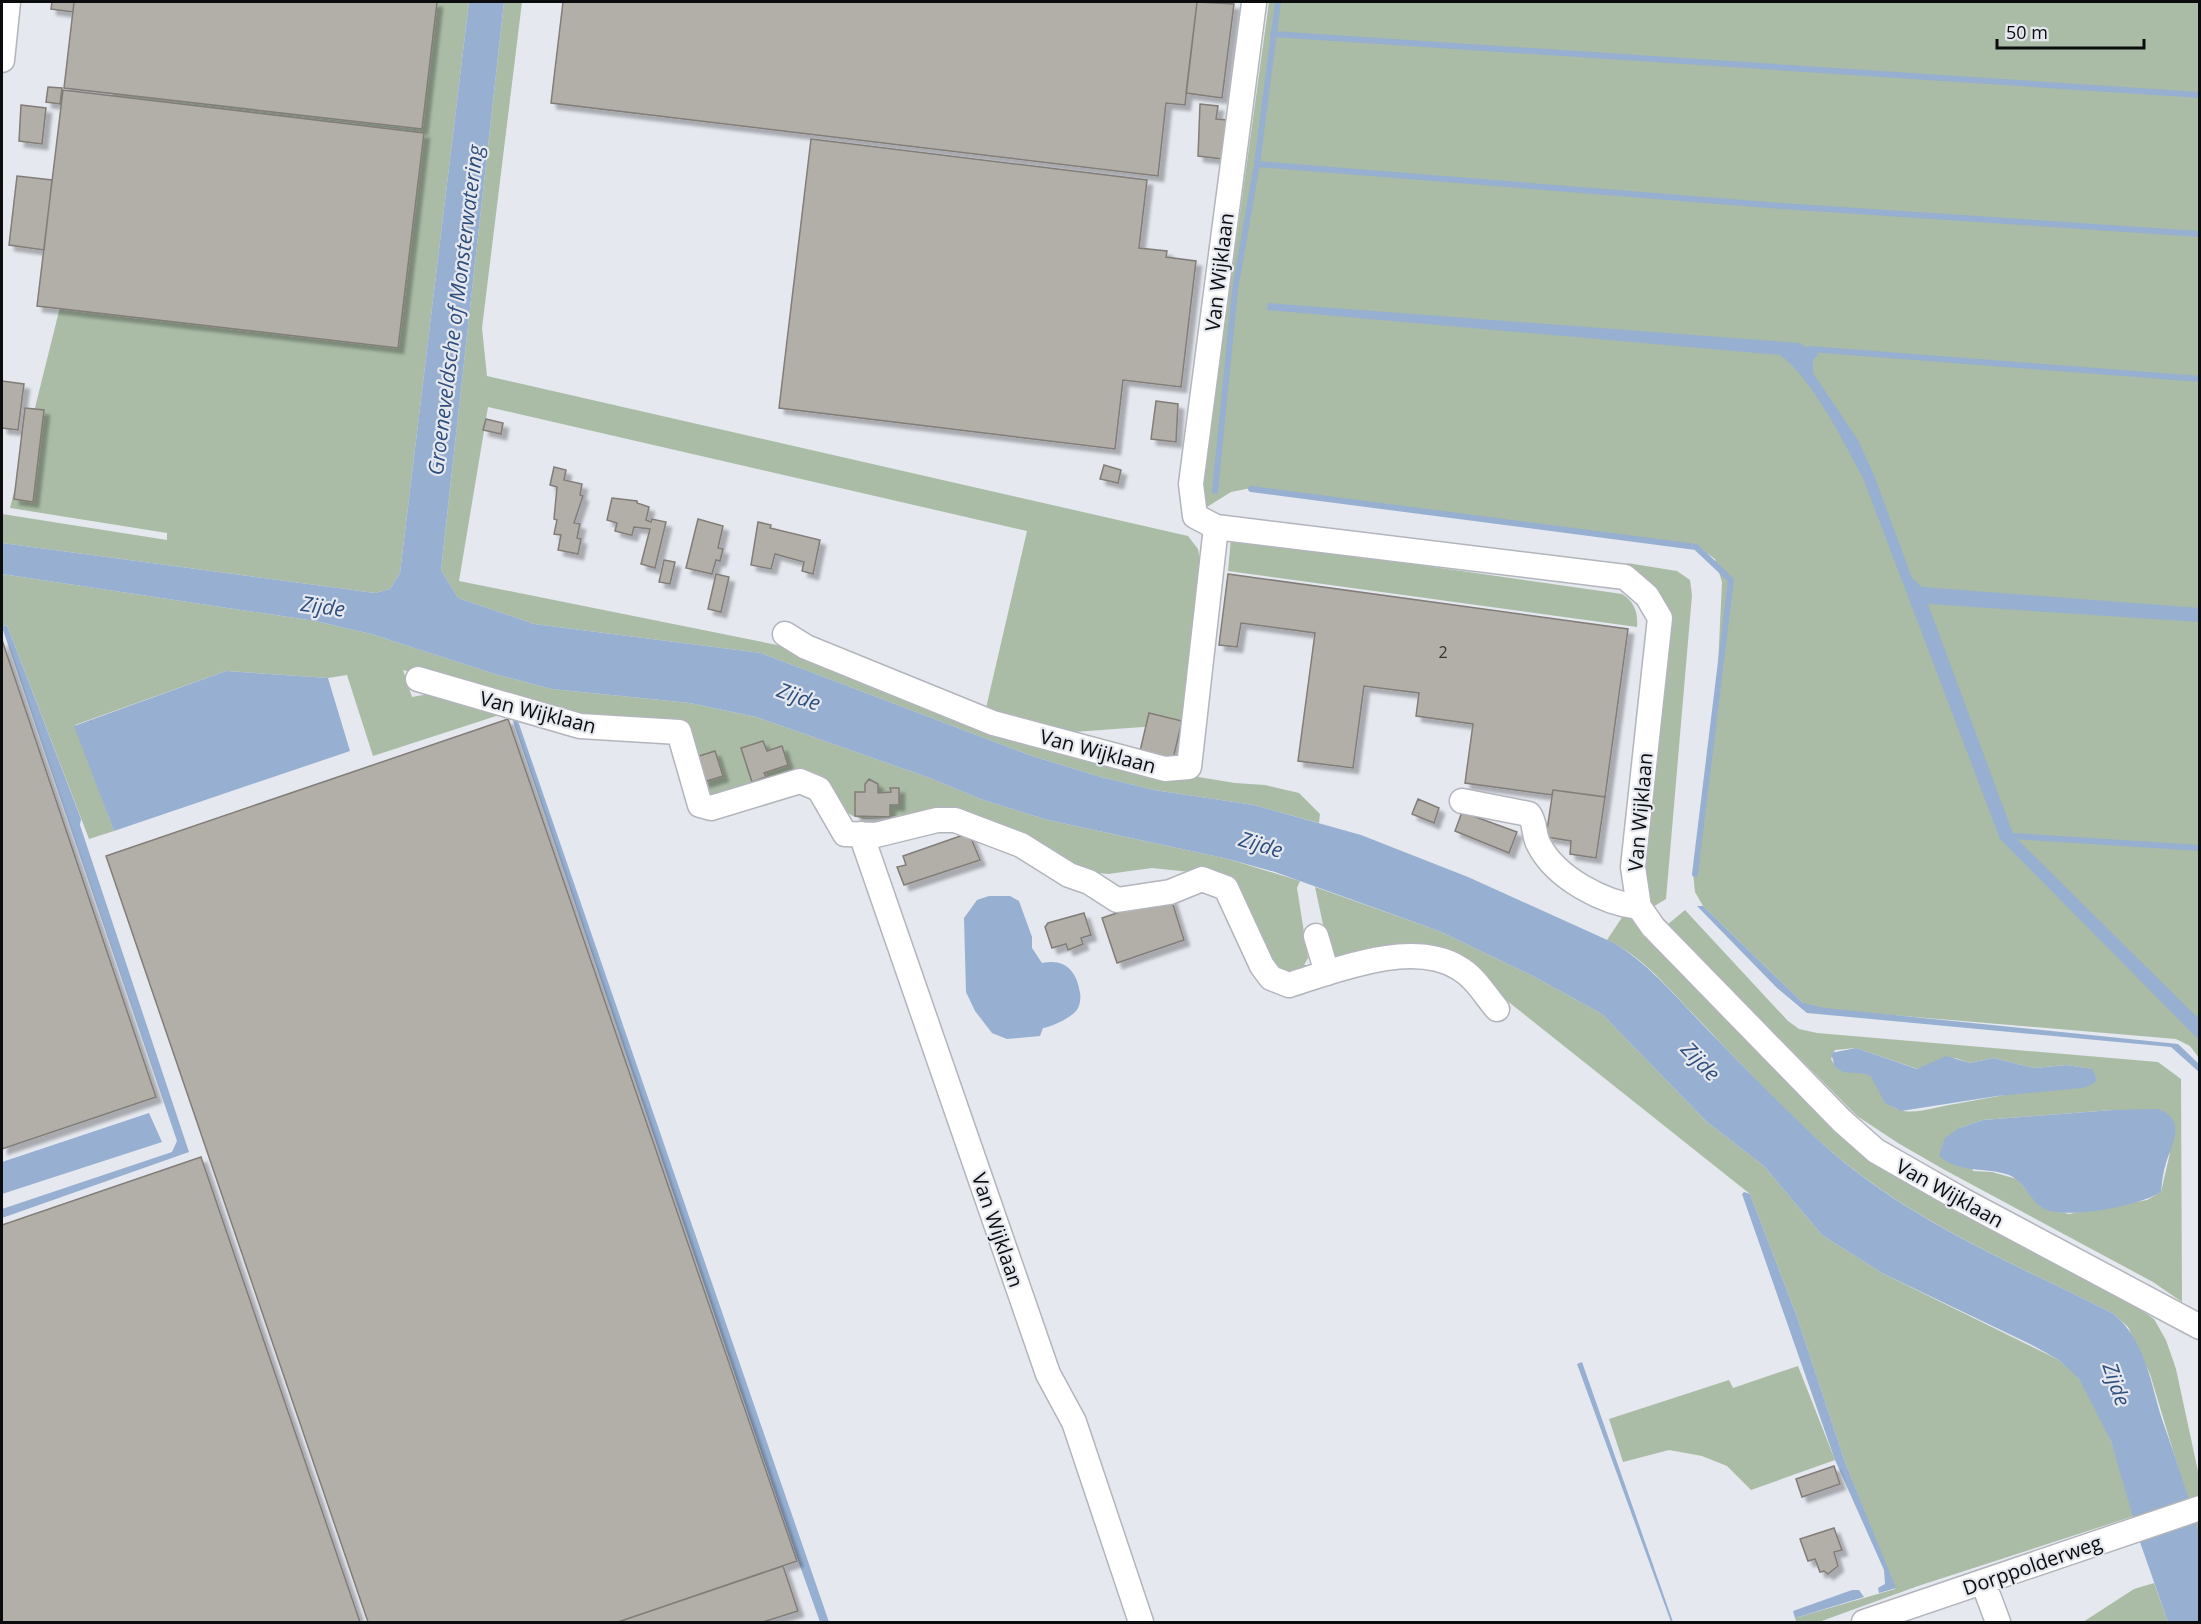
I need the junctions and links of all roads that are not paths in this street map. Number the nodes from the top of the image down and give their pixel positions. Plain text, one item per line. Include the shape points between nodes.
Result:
1 (8, 2) edge
2 (1254, 3) dead end
3 (2, 60) edge
4 (1216, 527) junction
5 (784, 634) dead end
6 (418, 679) dead end
7 (1462, 801) dead end
8 (861, 834) junction
9 (1639, 907) junction
10 (1316, 936) dead end
11 (1327, 973) junction
12 (1497, 1009) dead end
13 (2199, 1327) edge
14 (2199, 1508) edge
15 (1983, 1582) junction
16 (1141, 1623) edge
17 (1864, 1623) edge
18 (1998, 1623) edge

1 - 3 street
2 - 4 street, Van Wijklaan via 1191,484 1195,516
4 - 5 street, Van Wijklaan via 1189,767 1165,769 993,723 806,647
4 - 9 street, Van Wijklaan via 1625,576 1647,596 1660,618 1633,867
6 - 8 street, Van Wijklaan via 580,726 679,732 700,805 711,808 800,782 819,789 845,834
7 - 9 street via 1529,814 1537,842 1557,872 1625,905
8 - 11 street, Van Wijklaan via 891,833 937,820 955,820 1021,844 1117,900 1170,892 1202,879 1215,882 1226,888 1271,978 1289,985
8 - 16 street, Van Wijklaan via 1048,1374 1074,1422
9 - 13 street, Van Wijklaan via 1653,927 1842,1122 1876,1151
10 - 11 street
11 - 12 street, Van Wijklaan via 1399,955 1446,961 1473,979
14 - 15 street, Dorppolderweg
15 - 17 street, Dorppolderweg
15 - 18 street

